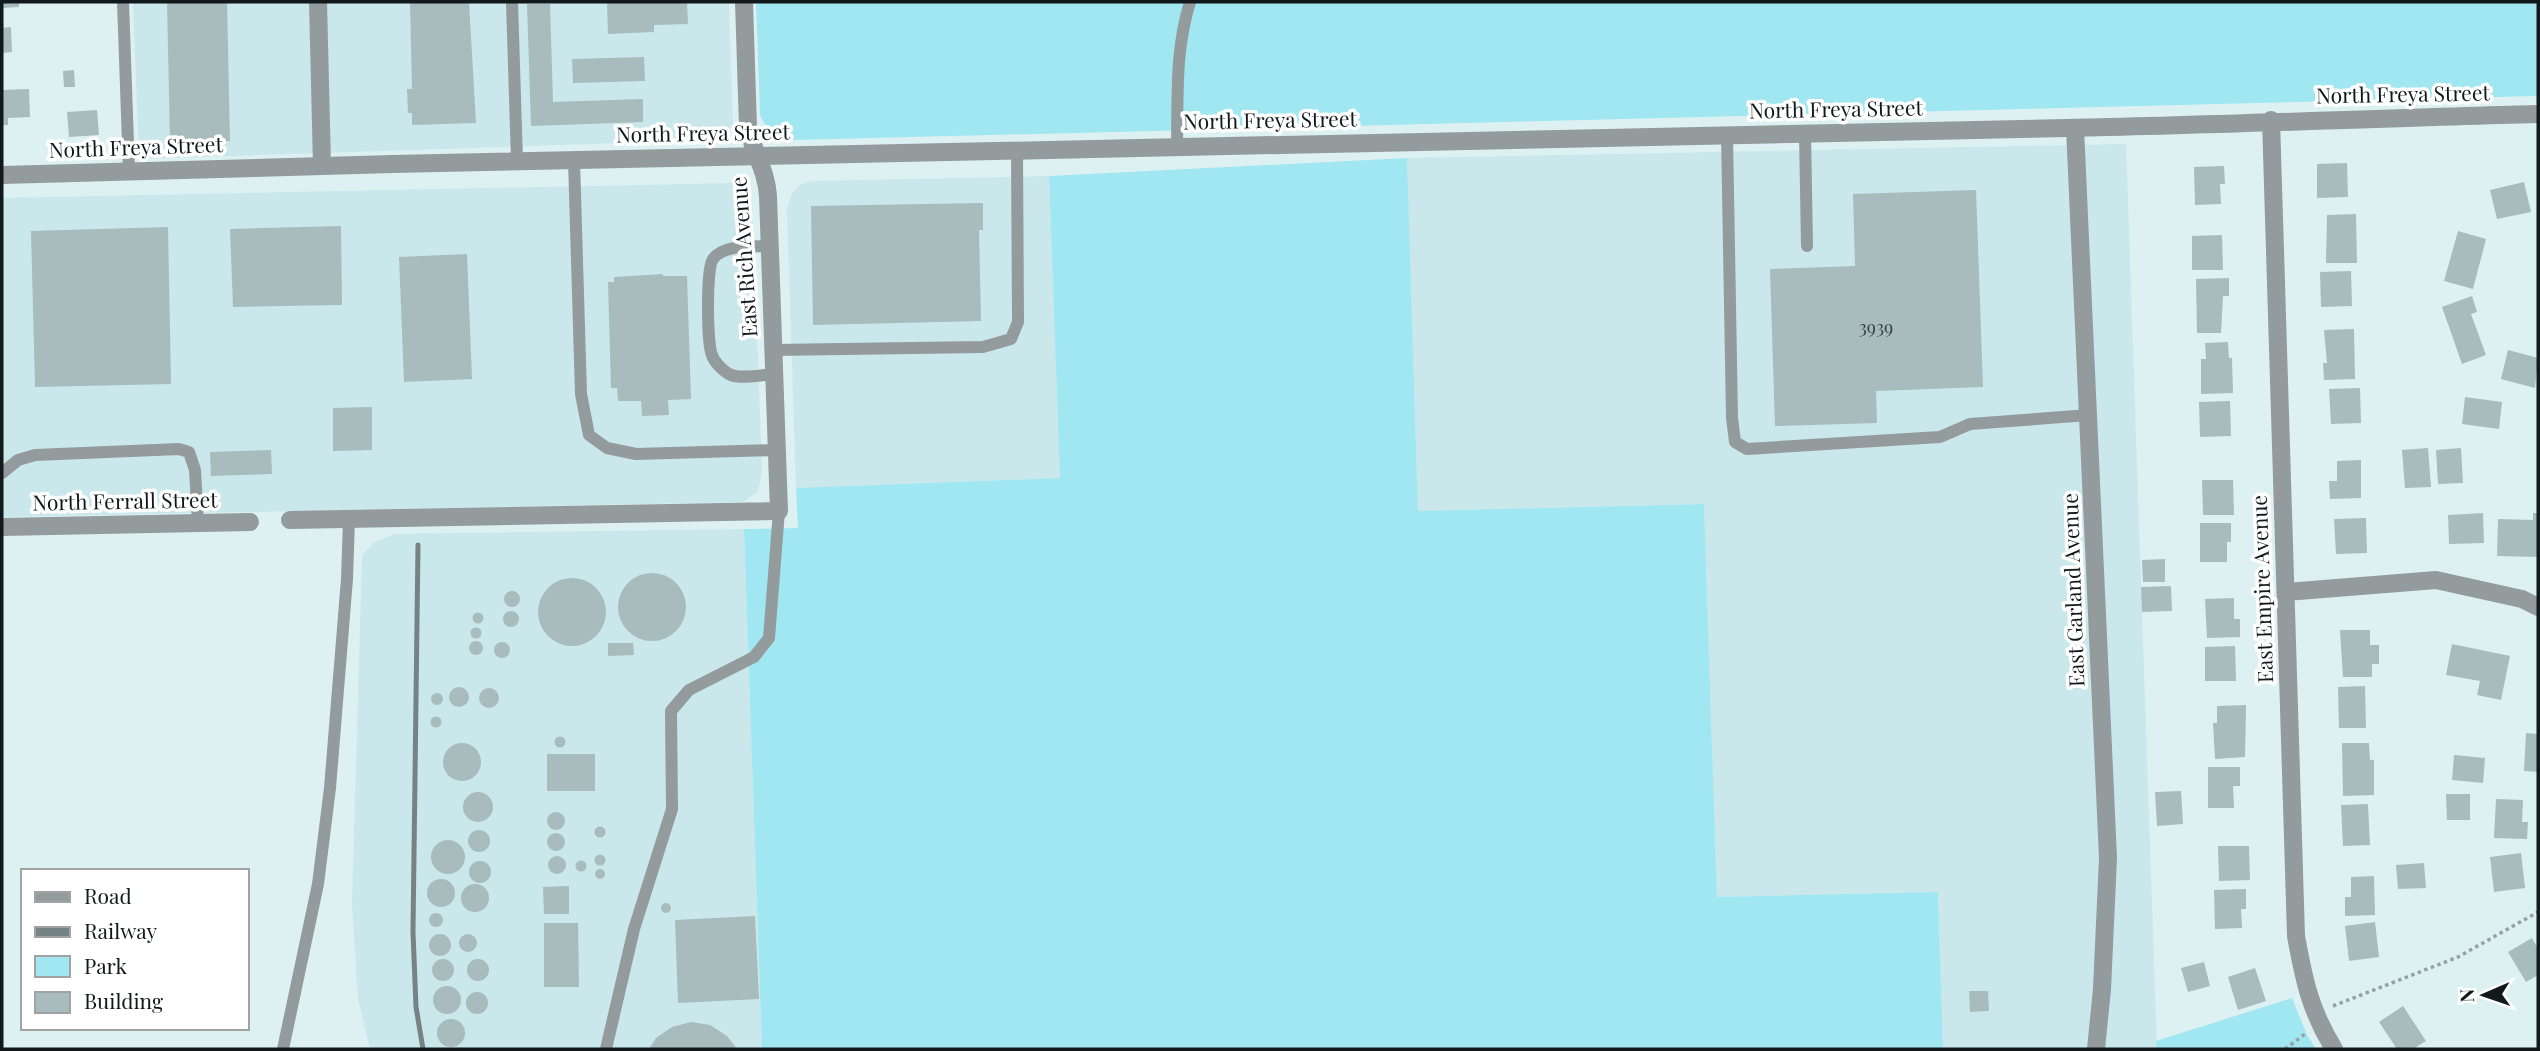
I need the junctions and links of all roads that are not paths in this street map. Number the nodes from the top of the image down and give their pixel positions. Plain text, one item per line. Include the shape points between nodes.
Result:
1 (123, 2) edge
2 (318, 2) edge
3 (512, 2) edge
4 (744, 2) edge
5 (1190, 2) edge
6 (2538, 114) edge
7 (2271, 120) junction
8 (2075, 128) junction
9 (1805, 133) junction
10 (1727, 134) junction
11 (1177, 145) junction
12 (1017, 149) junction
13 (758, 156) junction
14 (574, 160) junction
15 (517, 161) junction
16 (322, 165) junction
17 (129, 171) junction
18 (2, 175) edge
19 (770, 246) junction
20 (1807, 246) dead end
21 (773, 350) junction
22 (774, 374) junction
23 (2089, 415) junction
24 (777, 450) junction
25 (2, 473) edge
26 (779, 512) junction
27 (349, 519) junction
28 (290, 520) dead end
29 (250, 522) dead end
30 (198, 523) junction
31 (2, 527) edge
32 (2286, 592) junction
33 (2538, 607) edge
34 (284, 1049) edge
35 (607, 1049) edge
36 (2096, 1049) edge
37 (2334, 1049) edge

1 - 17 lane
2 - 16 street
3 - 15 lane
4 - 13 street, East Rich Avenue via 748,127
5 - 11 lane via 1181,31 1176,85
6 - 7 street, North Freya Street
7 - 8 street, North Freya Street
7 - 32 street, East Empire Avenue
8 - 9 street, North Freya Street
8 - 23 street, East Garland Avenue
9 - 10 street, North Freya Street
9 - 20 lane
10 - 11 street, North Freya Street
10 - 23 lane via 1735,442 1747,449 1884,442 1940,437 1970,424
11 - 12 street, North Freya Street
12 - 13 street, North Freya Street
12 - 21 lane via 1018,322 1011,339 983,347
13 - 14 street, North Freya Street
13 - 19 street, East Rich Avenue via 767,186
14 - 15 street, North Freya Street
14 - 24 lane via 580,394 589,435 607,448 636,454
15 - 16 street, North Freya Street
16 - 17 street, North Freya Street
17 - 18 street, North Freya Street
19 - 21 street, East Rich Avenue
19 - 22 lane via 724,250 713,258 708,271 709,320 711,355 721,368 731,375
21 - 22 street, East Rich Avenue
22 - 24 street, East Rich Avenue
23 - 36 street, East Garland Avenue via 2108,858
24 - 26 street, East Rich Avenue
25 - 30 lane via 18,460 35,455 180,449 189,452 195,470
26 - 27 street
26 - 35 lane via 769,638 754,657 689,690 671,711 672,809 634,929
27 - 28 street
27 - 34 lane via 330,788 318,884
29 - 30 street, North Ferrall Street
30 - 31 street, North Ferrall Street
32 - 33 street via 2436,580
32 - 37 street, East Empire Avenue via 2296,936 2306,992

